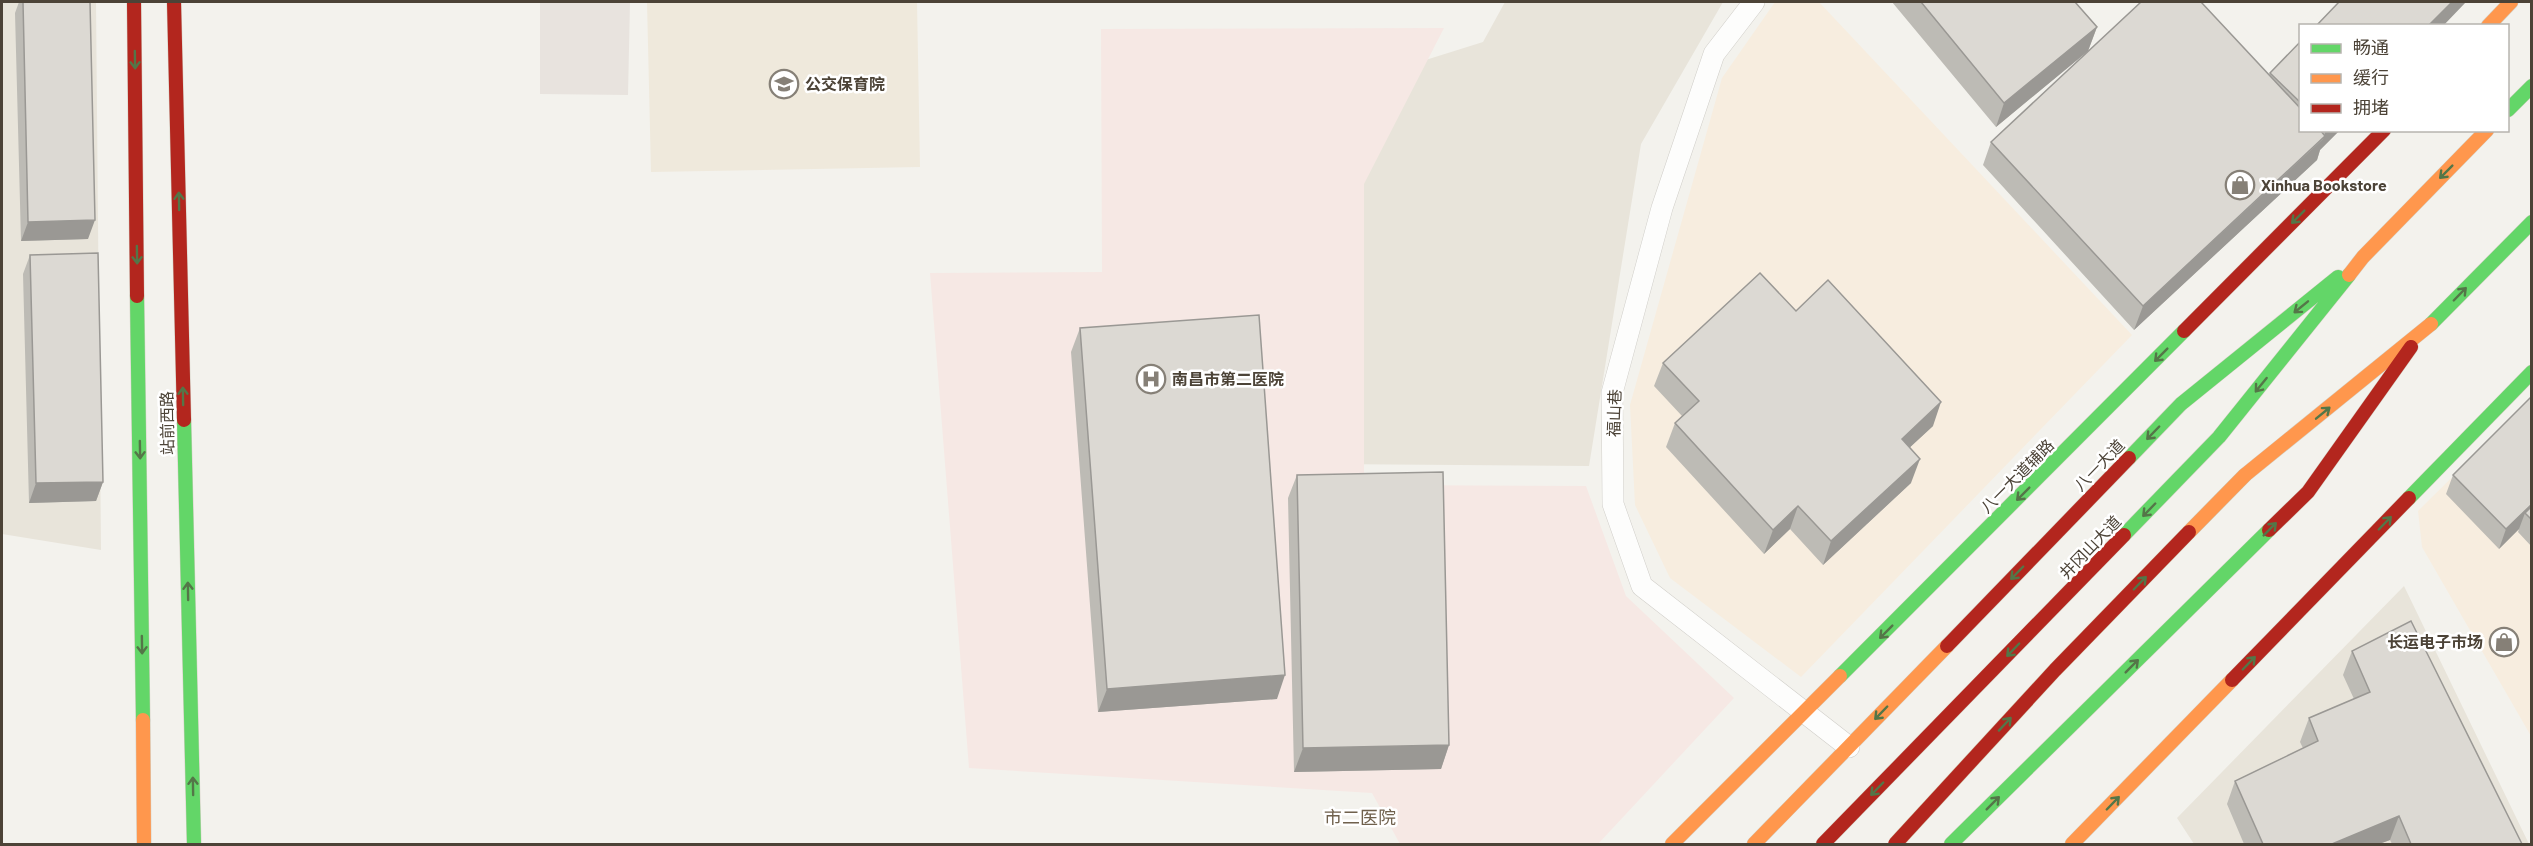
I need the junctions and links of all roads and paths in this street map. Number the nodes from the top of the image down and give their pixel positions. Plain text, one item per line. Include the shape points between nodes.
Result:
1 (134, 2) edge
2 (174, 2) edge
3 (1754, 2) edge
4 (2511, 2) edge
5 (2490, 24) edge
6 (2532, 86) edge
7 (2509, 109) edge
8 (2382, 132) edge
9 (2485, 132) edge
10 (2532, 222) edge
11 (2363, 257) junction
12 (2419, 336) junction
13 (2532, 372) edge
14 (1805, 713) junction
15 (1849, 747) junction
16 (144, 844) edge
17 (194, 844) edge
18 (1672, 844) edge
19 (1754, 844) edge
20 (1823, 844) edge
21 (1895, 844) edge
22 (1951, 844) edge
23 (2072, 844) edge

1 -> 16 main road, 站前西路
17 -> 2 main road, 站前西路
3 - 14 lane, 福山巷 via 1714,54 1662,208 1612,393 1613,504 1642,586
4 - 5 main road
6 - 7 main road
8 -> 14 main road, 八一大道辅路
9 -> 11 main road, 八一大道
12 -> 10 main road
11 -> 15 main road, 八一大道 via 2181,404
11 -> 20 main road, 井冈山大道 via 2219,437
21 -> 12 main road, bridge via 2055,670 2245,475
22 -> 12 main road via 2308,492
23 -> 13 main road
14 - 15 lane, 福山巷
14 - 18 main road, 八一大道辅路
15 - 19 main road, 八一大道

